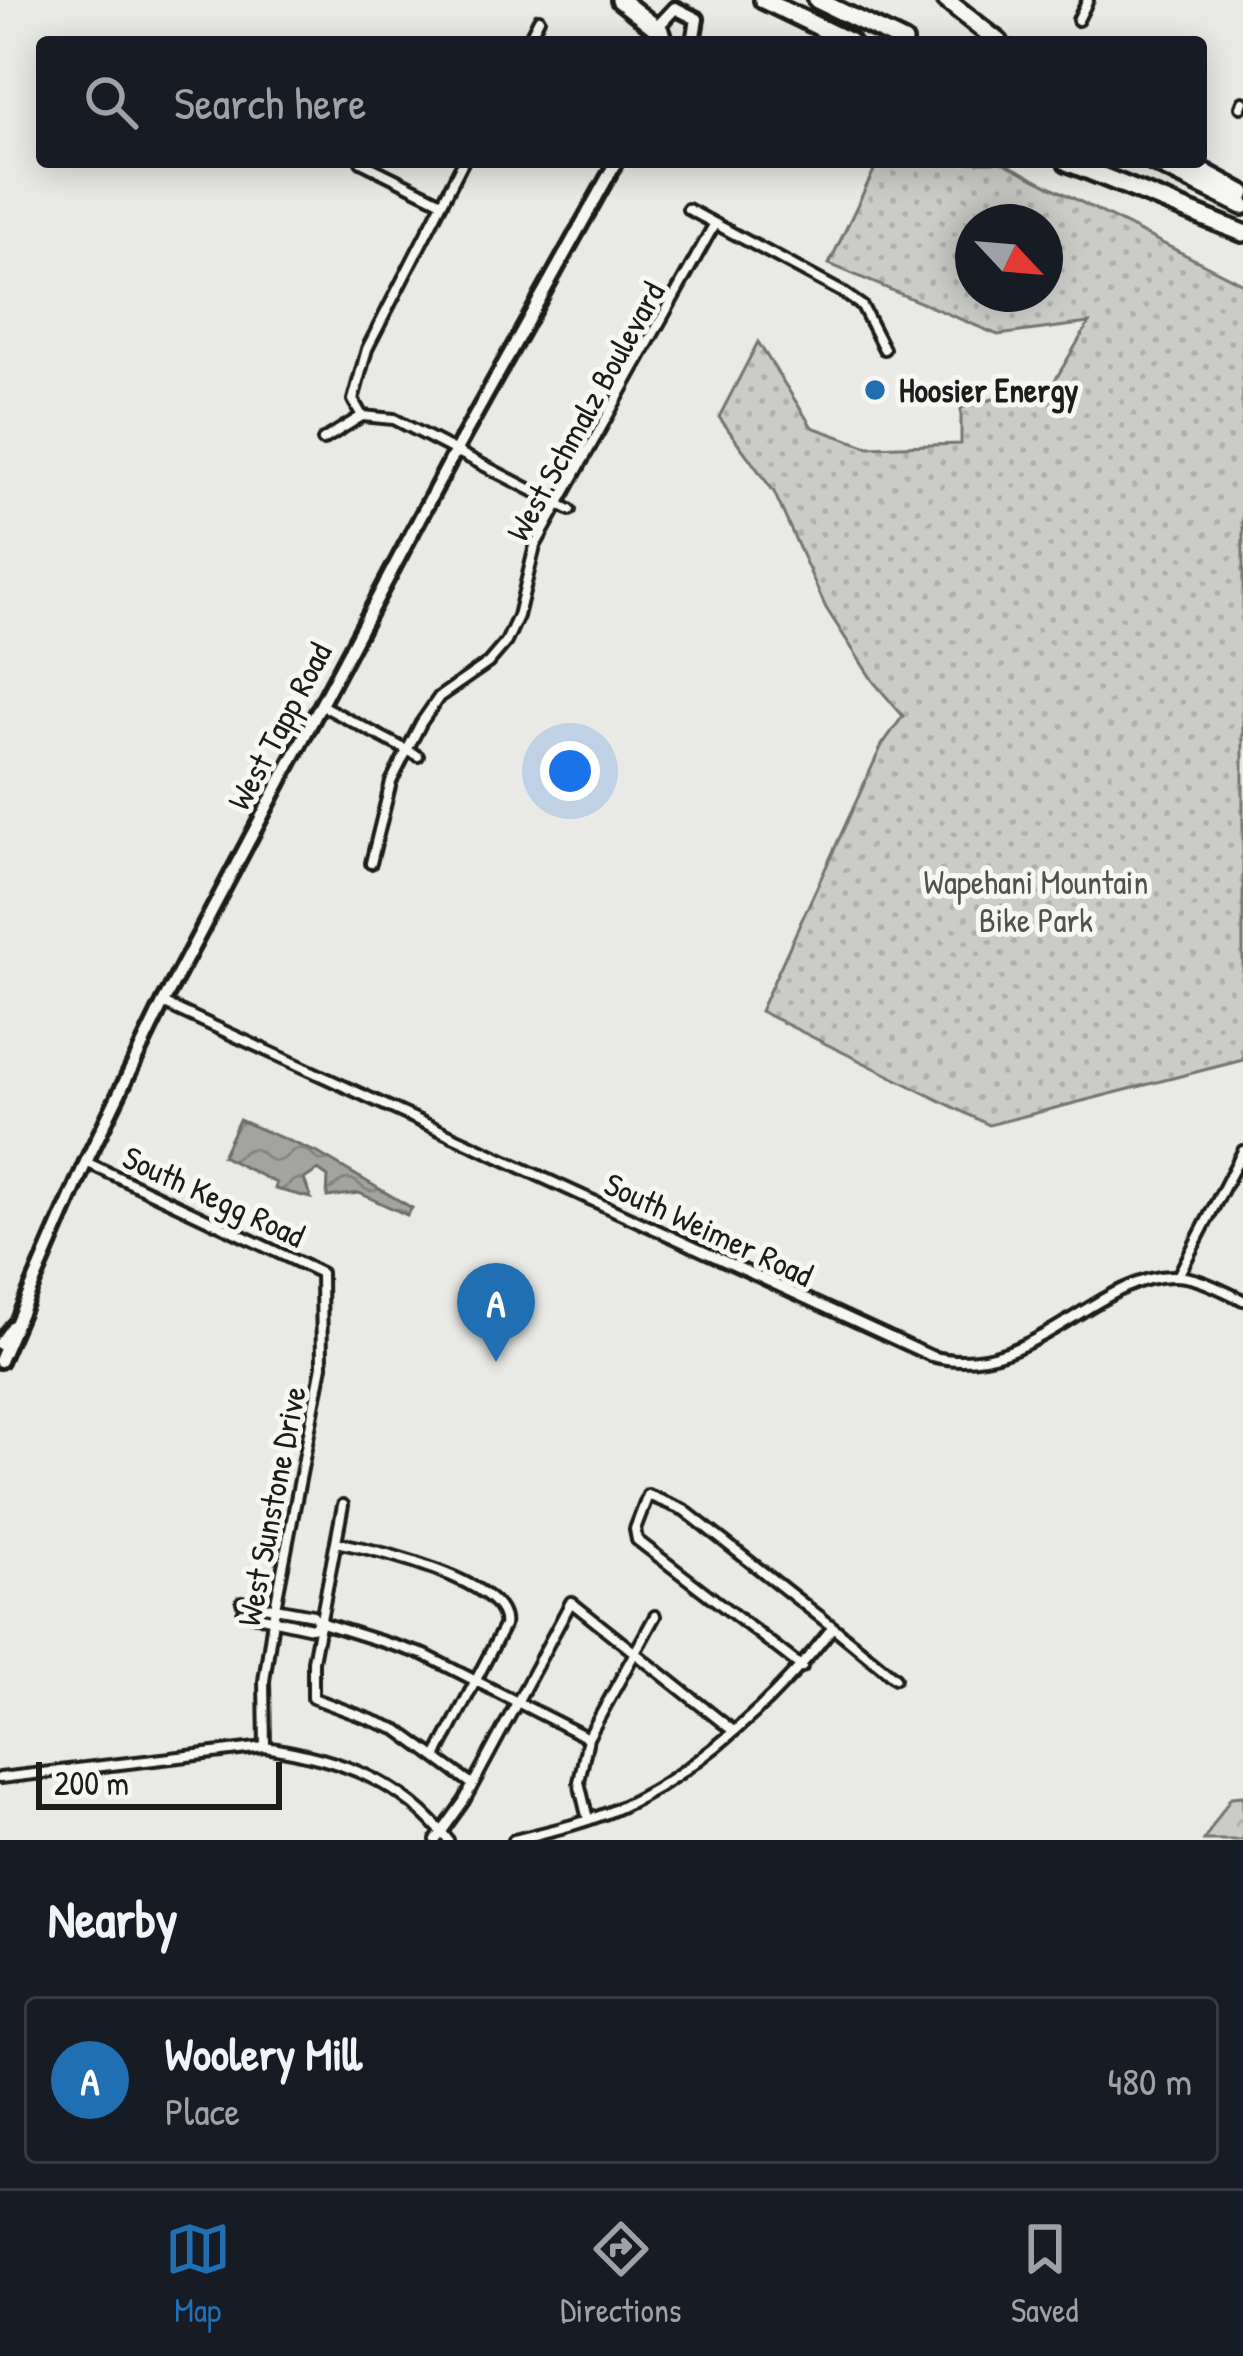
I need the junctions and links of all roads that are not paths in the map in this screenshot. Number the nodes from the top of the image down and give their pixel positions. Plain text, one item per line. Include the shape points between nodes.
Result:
1 (620, 0) edge
2 (688, 0) edge
3 (700, 0) edge
4 (764, 0) edge
5 (817, 0) edge
6 (946, 0) edge
7 (1088, 0) edge
8 (675, 8) junction
9 (539, 19) dead end
10 (1078, 20) dead end
11 (698, 22) junction
12 (530, 36) edge
13 (660, 36) edge
14 (662, 36) edge
15 (694, 36) edge
16 (838, 36) edge
17 (892, 36) edge
18 (991, 36) edge
19 (373, 168) edge
20 (461, 168) edge
21 (613, 168) edge
22 (1082, 168) edge
23 (1111, 168) edge
24 (1165, 168) edge
25 (1197, 168) edge
26 (1243, 193) edge
27 (442, 202) junction
28 (1243, 206) edge
29 (688, 208) dead end
30 (714, 226) junction
31 (1243, 232) edge
32 (884, 349) dead end
33 (362, 416) junction
34 (323, 440) dead end
35 (457, 448) junction
36 (560, 505) junction
37 (569, 510) dead end
38 (321, 705) junction
39 (407, 750) junction
40 (418, 756) dead end
41 (371, 863) dead end
42 (163, 1003) junction
43 (1243, 1151) edge
44 (86, 1162) junction
45 (321, 1273) joint
46 (1178, 1276) junction
47 (1243, 1300) edge
48 (13, 1326) junction
49 (0, 1344) edge
50 (0, 1361) edge
51 (343, 1505) dead end
52 (336, 1542) junction
53 (275, 1607) junction
54 (655, 1616) dead end
55 (274, 1618) junction
56 (320, 1622) junction
57 (833, 1628) junction
58 (635, 1650) junction
59 (802, 1667) junction
60 (895, 1678) dead end
61 (474, 1681) junction
62 (515, 1702) junction
63 (732, 1730) junction
64 (588, 1738) junction
65 (265, 1748) junction
66 (436, 1756) junction
67 (0, 1778) edge
68 (472, 1784) junction
69 (588, 1820) junction
70 (438, 1835) edge
71 (448, 1840) edge
72 (514, 1840) edge

1 - 13 highway
2 - 8 main road
3 - 11 main road
4 - 16 highway
5 - 17 highway
6 - 18 highway
7 - 10 street
8 - 11 main road
8 - 14 main road via 662,20
9 - 12 street
11 - 15 main road
19 - 27 street
20 - 27 street
21 - 35 main road, West Tapp Road
22 - 31 highway
23 - 31 highway
24 - 28 highway
25 - 26 highway
27 - 33 street via 367,349 353,400
29 - 30 street
30 - 32 street via 852,299 876,325
30 - 36 street, West Schmalz Boulevard
33 - 34 street
33 - 35 street via 394,419
35 - 36 street
35 - 38 main road, West Tapp Road
36 - 37 street
36 - 39 street, West Schmalz Boulevard via 530,556 506,642 439,697
38 - 39 street
38 - 42 main road, West Tapp Road
39 - 40 street
39 - 41 street, West Schmalz Boulevard
42 - 44 main road, West Tapp Road
42 - 46 street, South Weimer Road via 941,1359 1005,1353 1144,1282
43 - 46 street
44 - 45 street, South Kegg Road
44 - 48 main road, West Tapp Road
45 - 53 street, West Sunstone Drive via 322,1366
46 - 47 street
48 - 49 main road, West Tapp Road
48 - 50 main road, West Tapp Road
51 - 52 street
52 - 56 street
52 - 61 street via 446,1575 497,1600 506,1616
53 - 55 street, West Sunstone Drive
53 - 55 street via 243,1608
53 - 56 street
54 - 58 street
55 - 56 street via 312,1628
55 - 65 street, West Sunstone Drive
56 - 61 street via 425,1655
56 - 66 street via 313,1698 378,1719
57 - 59 street
57 - 59 street via 701,1522 648,1496 637,1540
57 - 60 street
58 - 62 street via 572,1602
58 - 63 street
58 - 64 street
59 - 63 street
61 - 62 street
61 - 66 street
62 - 64 street
62 - 68 street
63 - 69 street via 652,1791
64 - 69 street via 579,1782
65 - 67 street
65 - 70 street via 346,1765 400,1793
66 - 68 street
68 - 70 street
69 - 72 street
70 - 71 street

